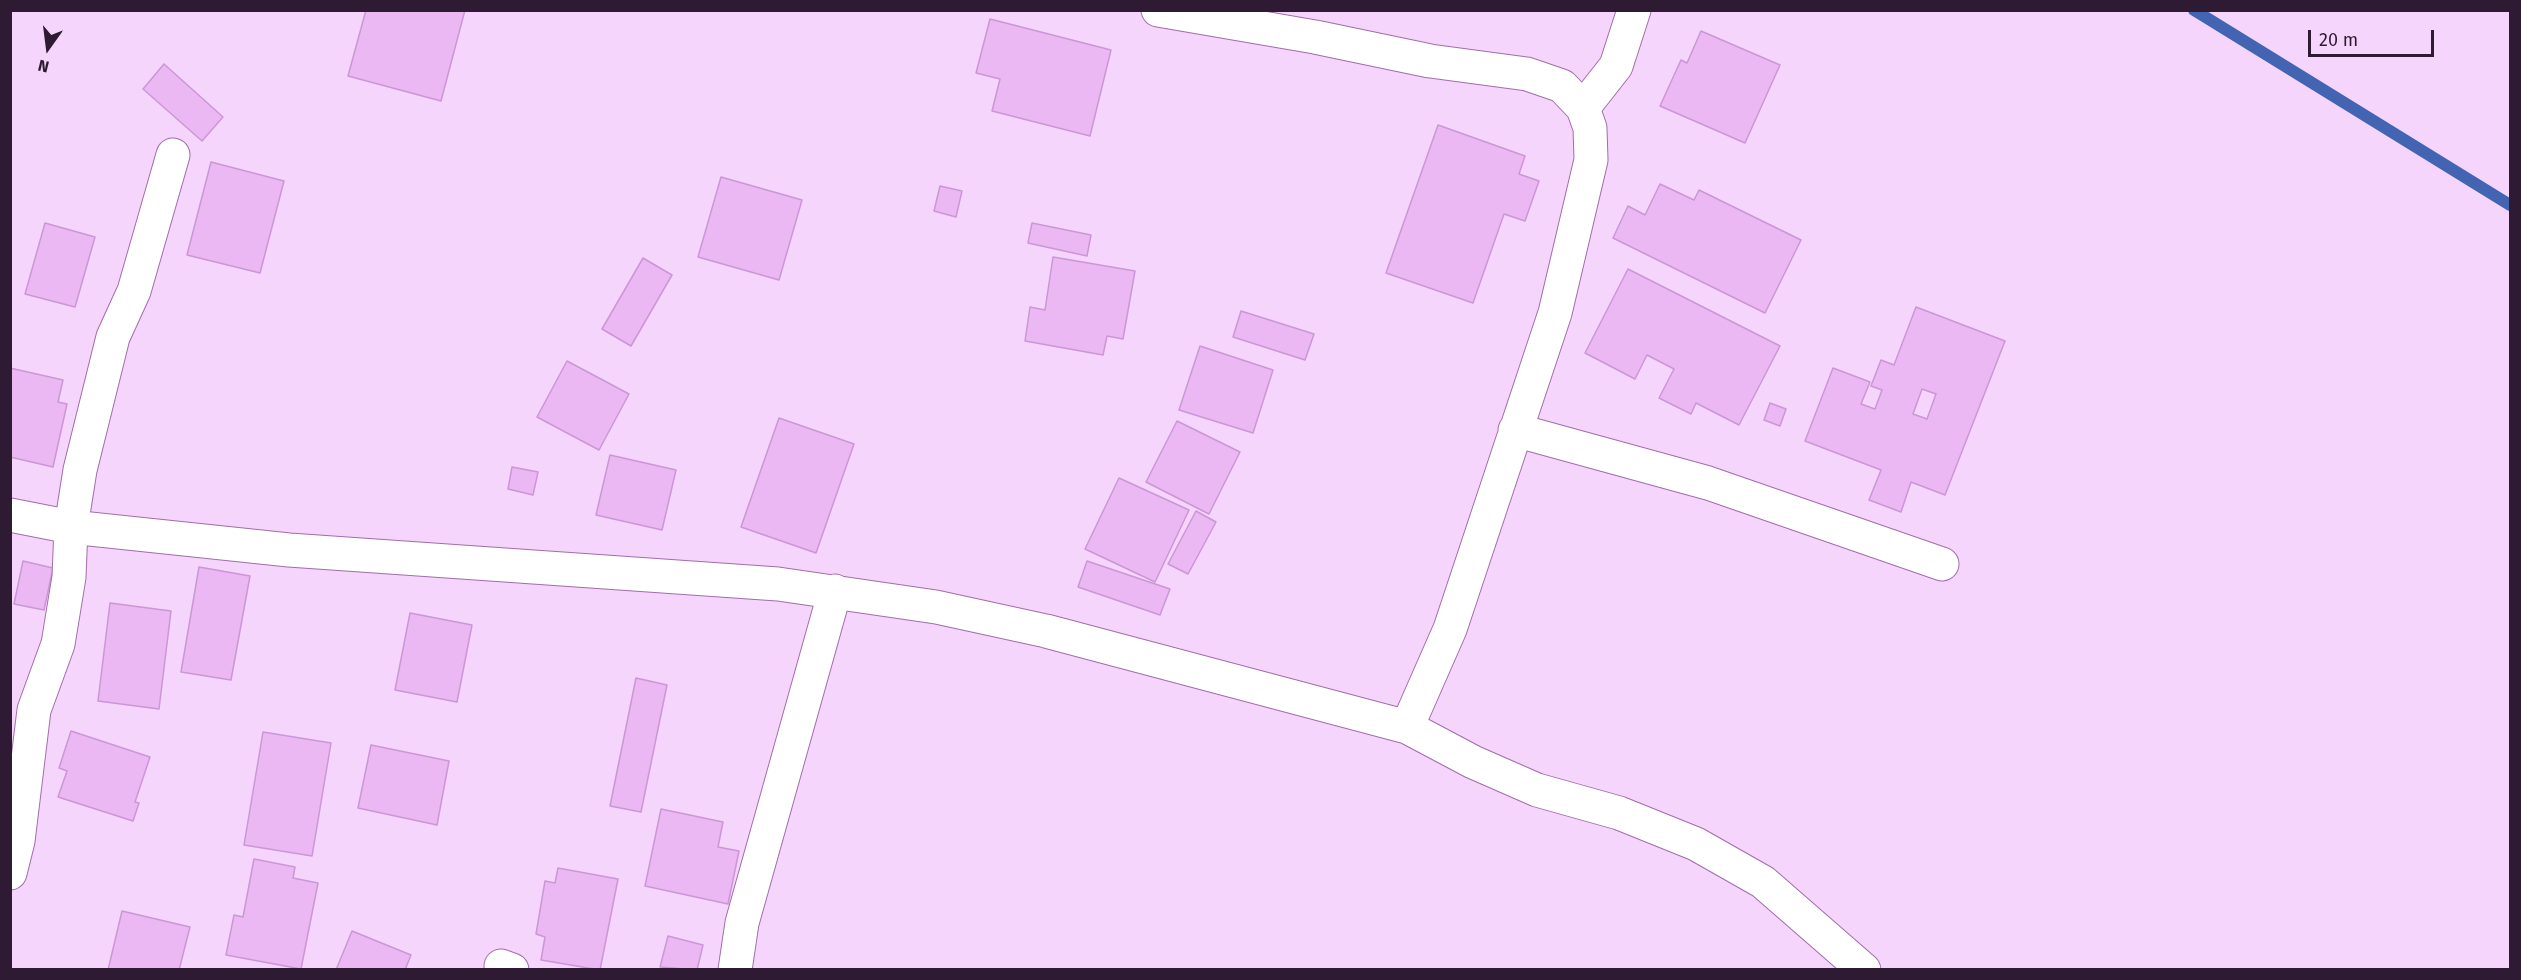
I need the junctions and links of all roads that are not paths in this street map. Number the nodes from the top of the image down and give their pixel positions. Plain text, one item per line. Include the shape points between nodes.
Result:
1 (1158, 10) edge
2 (1634, 10) edge
3 (1583, 108) junction
4 (173, 155) dead end
5 (1515, 430) junction
6 (10, 515) edge
7 (71, 527) junction
8 (1942, 564) dead end
9 (835, 591) junction
10 (1407, 727) junction
11 (10, 873) edge
12 (735, 969) edge
13 (1864, 969) edge

1 - 3 street via 1430,61 1527,74 1562,86
2 - 3 street via 1616,66
3 - 5 street via 1590,128 1591,160 1555,313
4 - 7 street via 134,291 113,337 80,470
5 - 8 street via 1708,483
5 - 10 street via 1450,629
6 - 7 street
7 - 9 street via 289,550
7 - 11 street via 69,577 59,635 34,710 18,841
9 - 10 street via 936,607 1046,631
9 - 12 street via 742,923
10 - 13 street via 1537,790 1619,813 1696,844 1763,882

